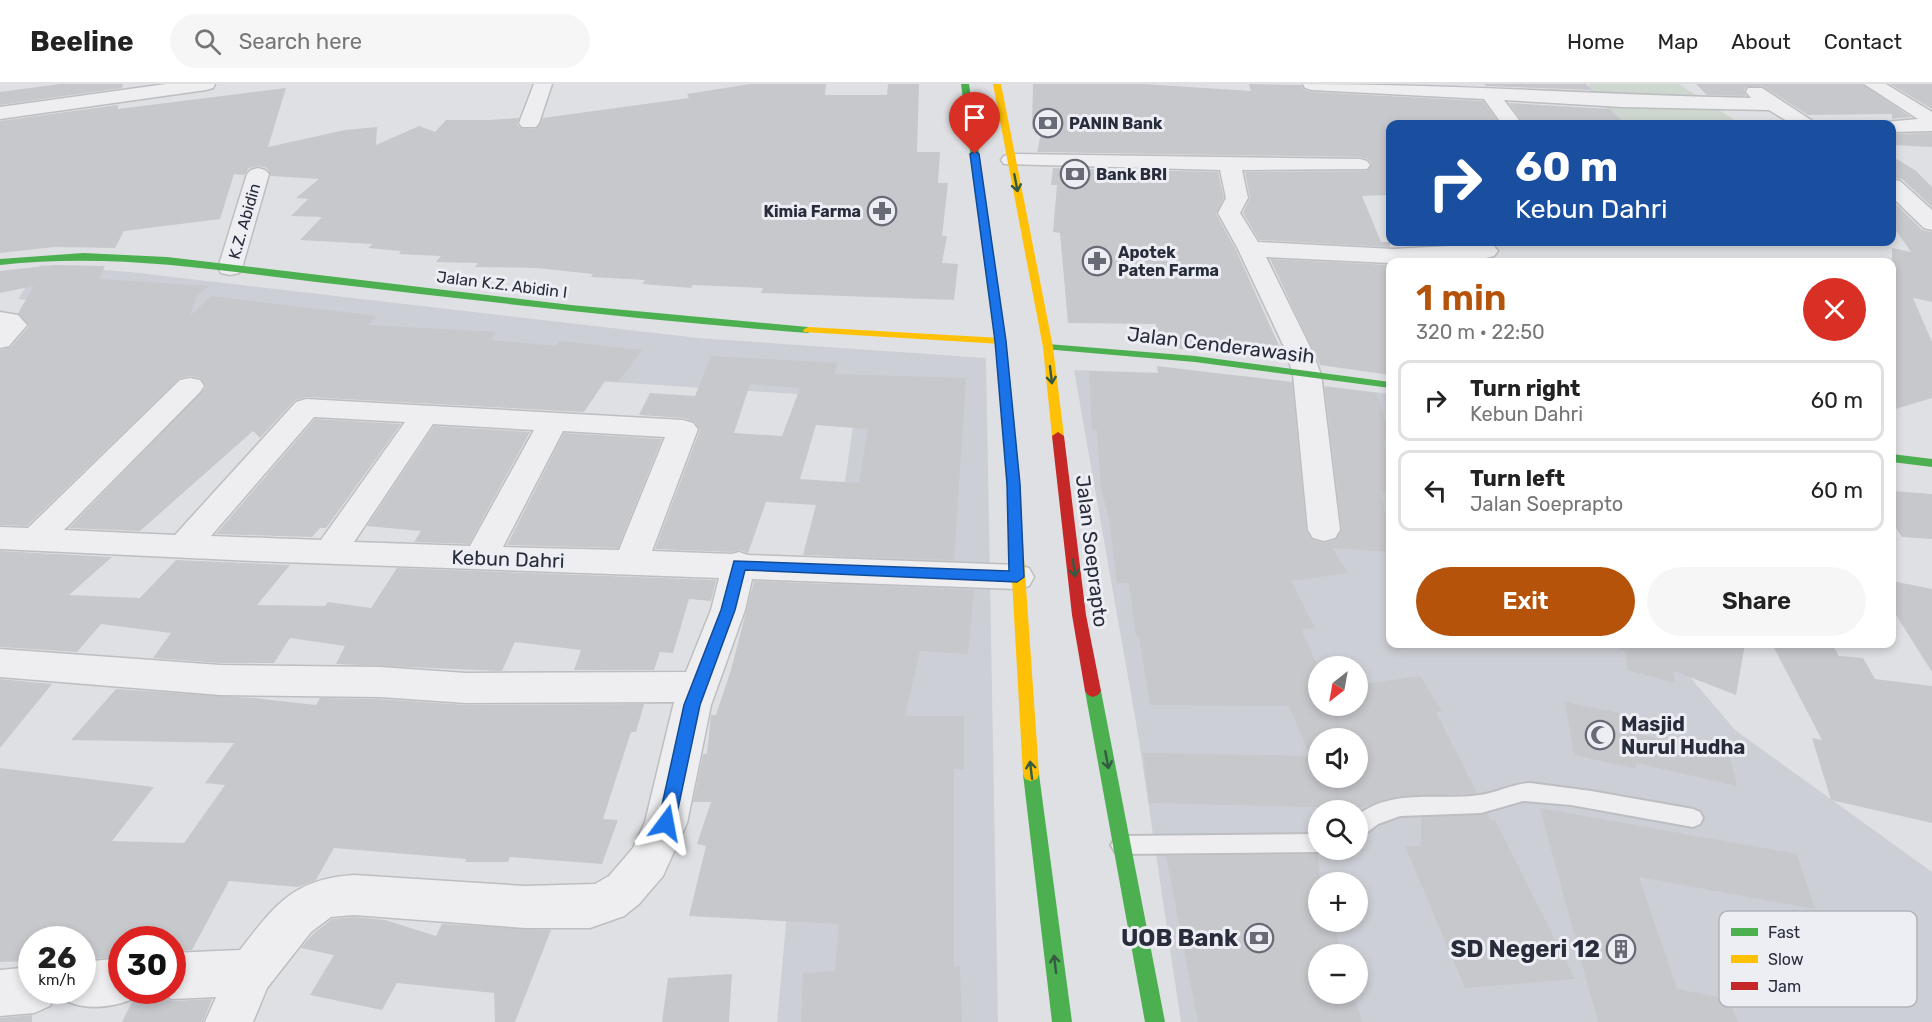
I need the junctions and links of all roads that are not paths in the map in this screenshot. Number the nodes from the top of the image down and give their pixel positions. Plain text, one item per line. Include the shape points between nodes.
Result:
1 (543, 84) edge
2 (965, 84) edge
3 (998, 84) edge
4 (1312, 84) edge
5 (1744, 84) edge
6 (1873, 84) edge
7 (197, 85) edge
8 (171, 86) edge
9 (1565, 91) edge
10 (1489, 93) junction
11 (1772, 104) junction
12 (0, 113) edge
13 (1509, 120) edge
14 (1798, 120) edge
15 (1932, 120) edge
16 (529, 123) dead end
17 (1932, 125) edge
18 (1896, 126) edge
19 (1011, 160) junction
20 (1230, 165) junction
21 (1360, 165) dead end
22 (258, 174) dead end
23 (1896, 189) edge
24 (1932, 223) edge
25 (1250, 249) junction
26 (1489, 252) edge
27 (0, 262) edge
28 (230, 268) junction
29 (0, 320) edge
30 (0, 339) edge
31 (1001, 341) junction
32 (1048, 347) junction
33 (1307, 374) junction
34 (1386, 384) edge
35 (190, 386) dead end
36 (426, 413) junction
37 (553, 422) junction
38 (1896, 458) edge
39 (1932, 463) edge
40 (1324, 530) dead end
41 (0, 538) edge
42 (35, 540) junction
43 (184, 546) junction
44 (330, 552) junction
45 (480, 558) junction
46 (631, 562) junction
47 (739, 564) junction
48 (1017, 577) junction
49 (0, 663) edge
50 (699, 687) junction
51 (1368, 818) edge
52 (1693, 818) dead end
53 (1308, 843) edge
54 (1122, 845) junction
55 (251, 972) junction
56 (186, 975) edge
57 (18, 991) edge
58 (0, 993) edge
59 (229, 1022) edge
60 (1062, 1022) edge
61 (1155, 1022) edge

1 - 16 street
2 - 31 main road
3 - 19 main road, Jalan Soeprapto
4 - 10 street
5 - 11 street
6 - 15 street
7 - 8 street
8 - 12 street
9 - 10 street
9 - 11 street via 1645,102
10 - 13 street
11 - 14 street
17 - 18 street
19 - 20 street
19 -> 32 main road, Jalan Soeprapto
20 - 21 street
20 - 25 street via 1237,198 1229,213
22 - 28 street, K.Z. Abidin
23 - 24 street
25 - 26 street via 1393,256
25 - 33 street
27 - 28 main road, Jalan K.Z. Abidin I via 78,255
28 - 31 main road, Jalan K.Z. Abidin I via 643,317
29 - 30 street via 9,320 14,325
31 - 48 main road
32 - 33 main road, Jalan Cenderawasih via 1195,359
32 -> 54 main road, Jalan Soeprapto via 1079,615
33 - 34 main road, Jalan Cenderawasih
33 - 40 street
35 - 42 street
36 - 37 street
36 - 43 street via 306,408
36 - 44 street
37 - 45 street
37 - 46 street via 683,429
38 - 39 main road
41 - 42 street, Kebun Dahri
42 - 43 street, Kebun Dahri
43 - 44 street, Kebun Dahri
44 - 45 street, Kebun Dahri
45 - 46 street, Kebun Dahri
46 - 47 street, Kebun Dahri
47 - 48 street, Kebun Dahri
47 - 50 street via 728,610
60 -> 48 main road via 1029,758
49 - 50 street via 220,680 466,687
50 - 55 street via 666,823 648,862 624,890 608,901 590,907 525,907 354,895 330,897 293,920
51 - 52 lane via 1395,808 1483,804 1515,792
53 - 54 lane
54 - 61 main road, Jalan Soeprapto
55 - 56 street
55 - 59 street
57 - 58 street

